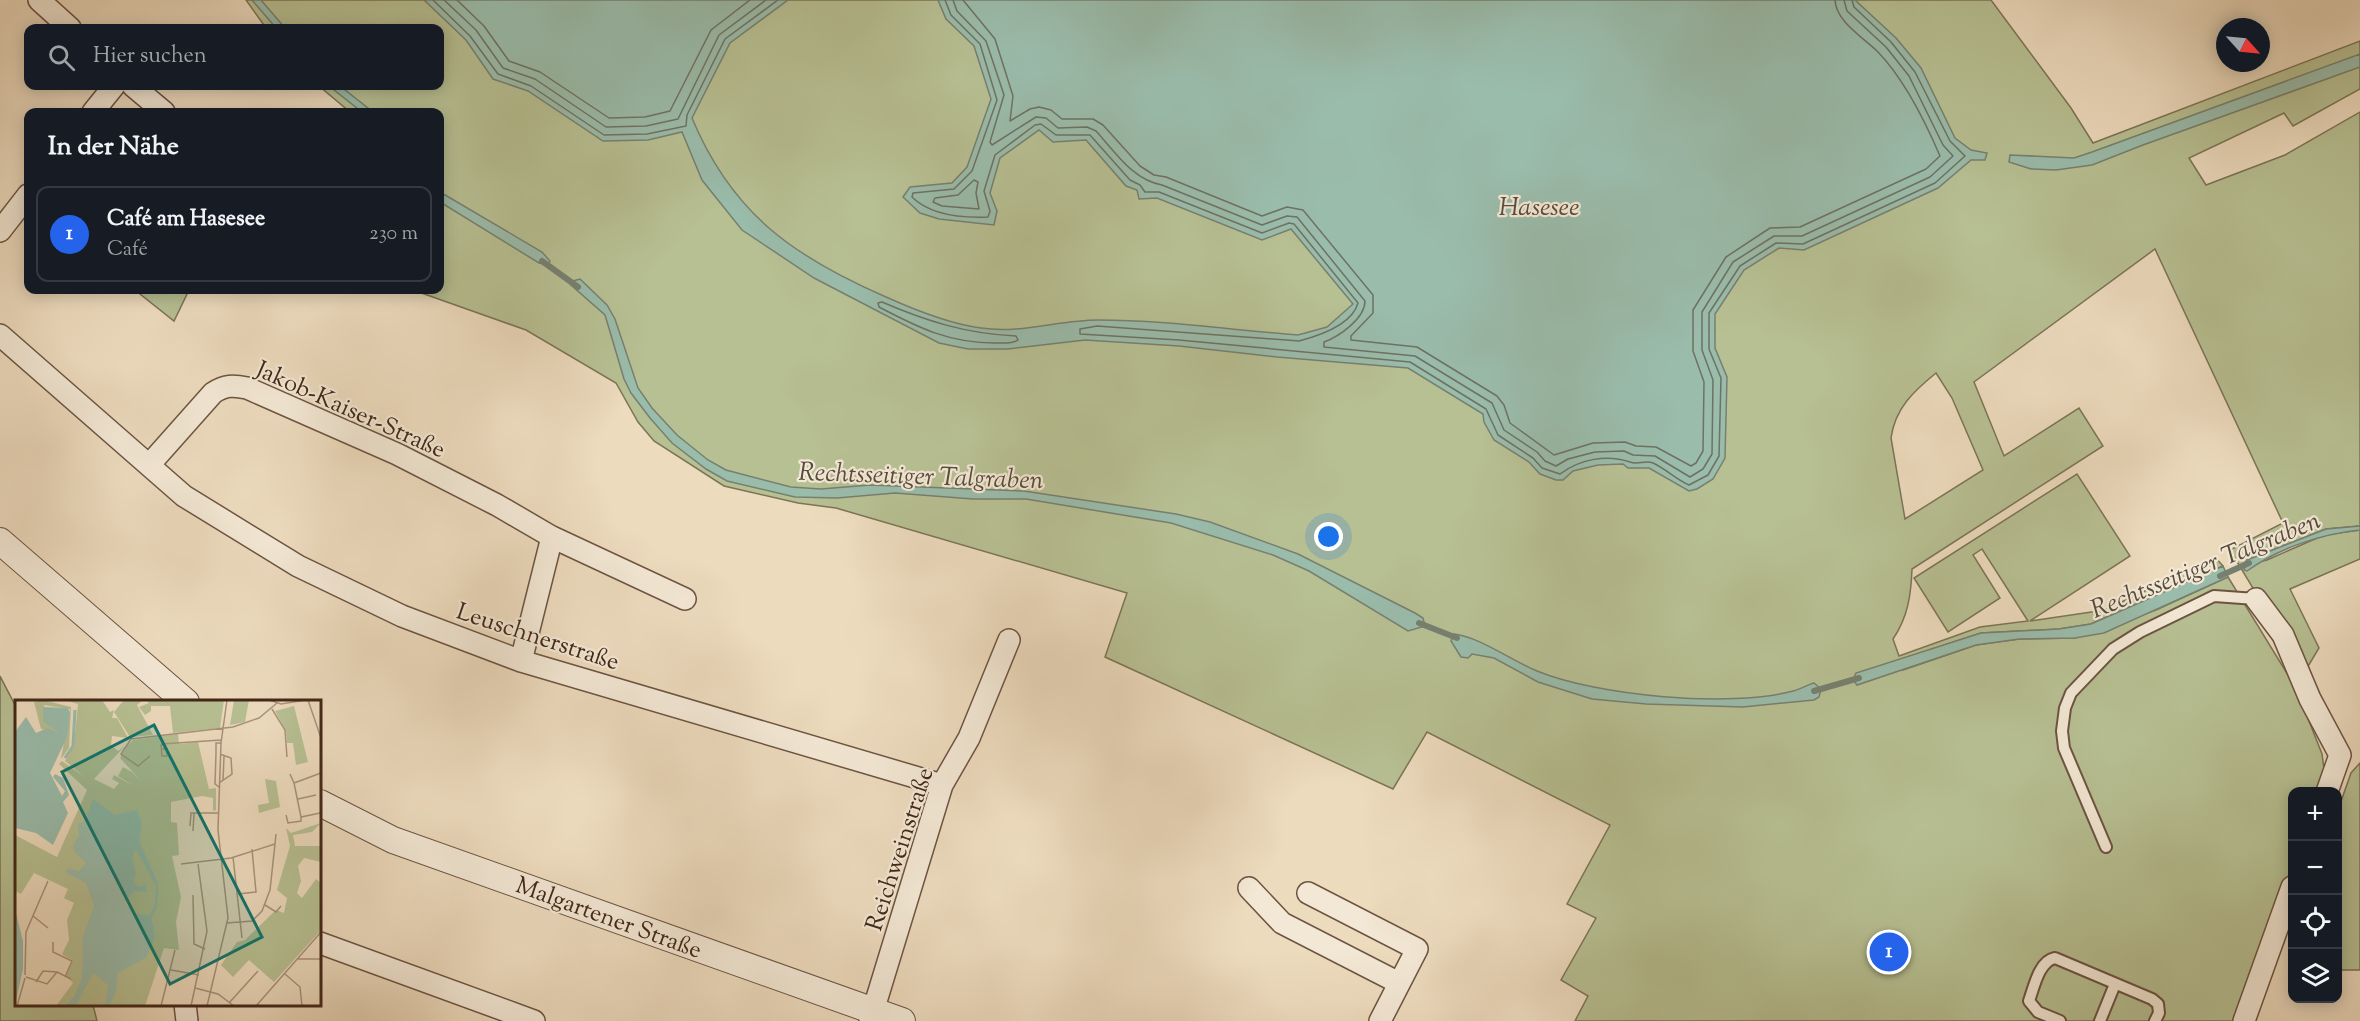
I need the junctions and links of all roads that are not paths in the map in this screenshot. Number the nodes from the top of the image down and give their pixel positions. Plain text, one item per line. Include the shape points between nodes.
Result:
1 (39, 0) edge
2 (66, 24) edge
3 (111, 90) edge
4 (138, 90) edge
5 (96, 108) edge
6 (159, 108) edge
7 (24, 200) edge
8 (0, 231) edge
9 (0, 335) edge
10 (149, 465) junction
11 (552, 537) junction
12 (0, 541) edge
13 (685, 599) dead end
14 (2256, 599) joint
15 (1009, 640) dead end
16 (521, 661) junction
17 (184, 700) edge
18 (942, 785) junction
19 (2329, 787) edge
20 (321, 804) edge
21 (2106, 847) dead end
22 (1249, 888) dead end
23 (1308, 892) dead end
24 (2289, 895) edge
25 (321, 943) edge
26 (1399, 983) junction
27 (2115, 984) junction
28 (489, 1013) edge
29 (872, 1016) edge
30 (534, 1021) edge
31 (902, 1021) edge
32 (1380, 1021) edge
33 (2060, 1021) edge
34 (2100, 1021) edge
35 (2155, 1021) edge
36 (2244, 1021) edge

1 - 2 street
3 - 5 street
4 - 6 street
7 - 8 street
9 - 10 street, Leuschnerstraße
10 - 11 street, Jakob-Kaiser-Straße via 213,393 233,385 397,454
10 - 16 street, Leuschnerstraße via 184,496 298,566 402,616
11 - 13 street, Jakob-Kaiser-Straße
11 - 16 street
12 - 17 street
14 - 19 street via 2283,635 2310,699 2340,755
14 - 21 lane via 2214,596 2140,632 2113,649 2072,693 2065,708 2064,748
15 - 18 street, Reichweinstraße via 969,738
16 - 18 street, Leuschnerstraße
18 - 29 street, Reichweinstraße
20 - 29 street, Malgartener Straße via 393,840
22 - 26 street via 1282,923
23 - 26 street via 1417,949
24 - 36 street
25 - 28 street
26 - 32 street
27 - 33 lane via 2055,958 2048,959 2029,1001 2038,1012
27 - 34 lane
27 - 35 lane via 2158,1004
28 - 30 street
29 - 31 street, Malgartener Straße

